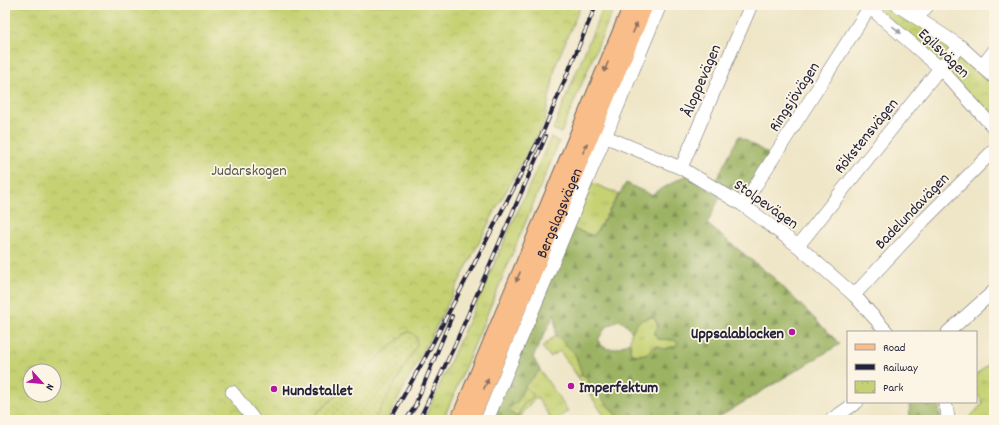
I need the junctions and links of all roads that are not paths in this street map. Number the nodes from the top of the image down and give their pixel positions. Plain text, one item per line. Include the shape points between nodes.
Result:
1 (632, 5) edge
2 (645, 5) edge
3 (660, 5) edge
4 (750, 5) edge
5 (897, 5) edge
6 (928, 5) edge
7 (869, 6) edge
8 (918, 17) junction
9 (960, 46) junction
10 (994, 51) edge
11 (983, 66) junction
12 (940, 68) junction
13 (994, 77) edge
14 (994, 128) edge
15 (604, 136) junction
16 (994, 150) edge
17 (681, 168) junction
18 (743, 205) junction
19 (798, 246) junction
20 (994, 291) edge
21 (854, 295) junction
22 (886, 331) edge
23 (949, 331) edge
24 (232, 392) dead end
25 (856, 403) edge
26 (944, 403) edge
27 (254, 420) edge
28 (459, 420) edge
29 (471, 420) edge
30 (487, 420) edge
31 (831, 420) edge
32 (948, 420) edge

1 -> 28 main road, Bergslagsvägen
29 -> 2 main road, Bergslagsvägen
3 - 15 street, Bergslagsvägen
4 - 17 street, Åloppevägen
5 - 8 street, Egilsvägen
6 - 8 street
7 -> 12 street, Egilsvägen
7 - 18 street, Ringsjövägen
8 - 9 street, Egilsvägen
9 - 11 street, Egilsvägen
9 - 12 street, Rökstensvägen
10 - 11 street
11 - 13 street, Egilsvägen
12 - 14 street, Egilsvägen
12 - 19 street, Rökstensvägen
15 - 17 street, Stolpevägen
15 - 30 street, Bergslagsvägen
16 - 21 street, Badelundavägen
17 - 18 street, Stolpevägen
18 - 19 street, Stolpevägen
19 - 21 street, Stolpevägen
20 - 23 street
21 - 22 street, Stolpevägen
24 - 27 street
25 - 31 street
26 - 32 street

